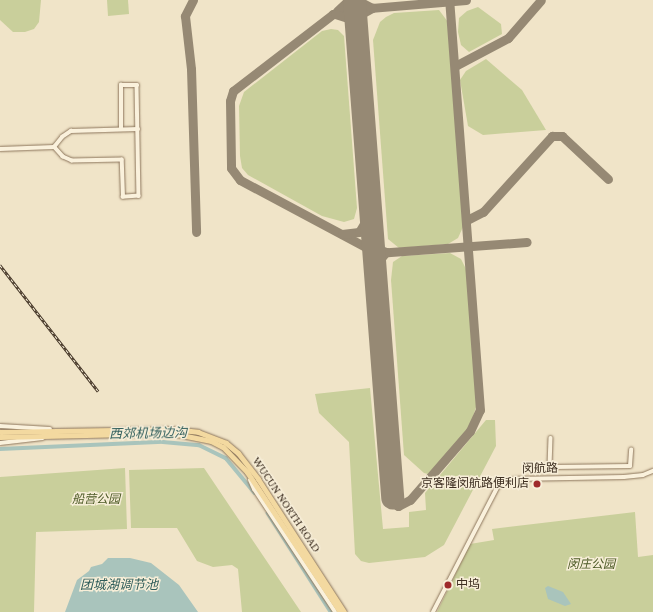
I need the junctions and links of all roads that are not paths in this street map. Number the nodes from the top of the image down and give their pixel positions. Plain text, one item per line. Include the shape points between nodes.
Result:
1 (121, 129) junction
2 (138, 129) junction
3 (54, 147) junction
4 (0, 149) edge
5 (0, 426) edge
6 (60, 431) junction
7 (0, 432) edge
8 (52, 436) junction
9 (0, 437) edge
10 (551, 438) dead end
11 (0, 443) edge
12 (631, 450) dead end
13 (653, 471) edge
14 (247, 472) junction
15 (335, 612) edge
16 (340, 612) edge
17 (344, 612) edge
18 (433, 612) edge

1 - 2 street
1 - 2 street via 121,86 137,85
1 - 3 street via 71,131
2 - 3 street via 139,196 123,197 122,160 72,161 63,157
3 - 4 street
5 - 6 street
6 - 7 main road, WUCUN NORTH ROAD
6 - 17 main road, WUCUN NORTH ROAD via 184,430 212,436 226,443 238,453 258,479
8 - 9 main road, WUCUN NORTH ROAD
8 - 11 street via 23,442
8 - 14 main road, WUCUN NORTH ROAD via 171,433 197,436 223,447
10 - 12 street via 550,466 554,467 630,466
13 - 18 street, 闵航路 via 624,477 515,479 499,484
14 - 15 street via 254,489
14 - 16 main road, WUCUN NORTH ROAD

